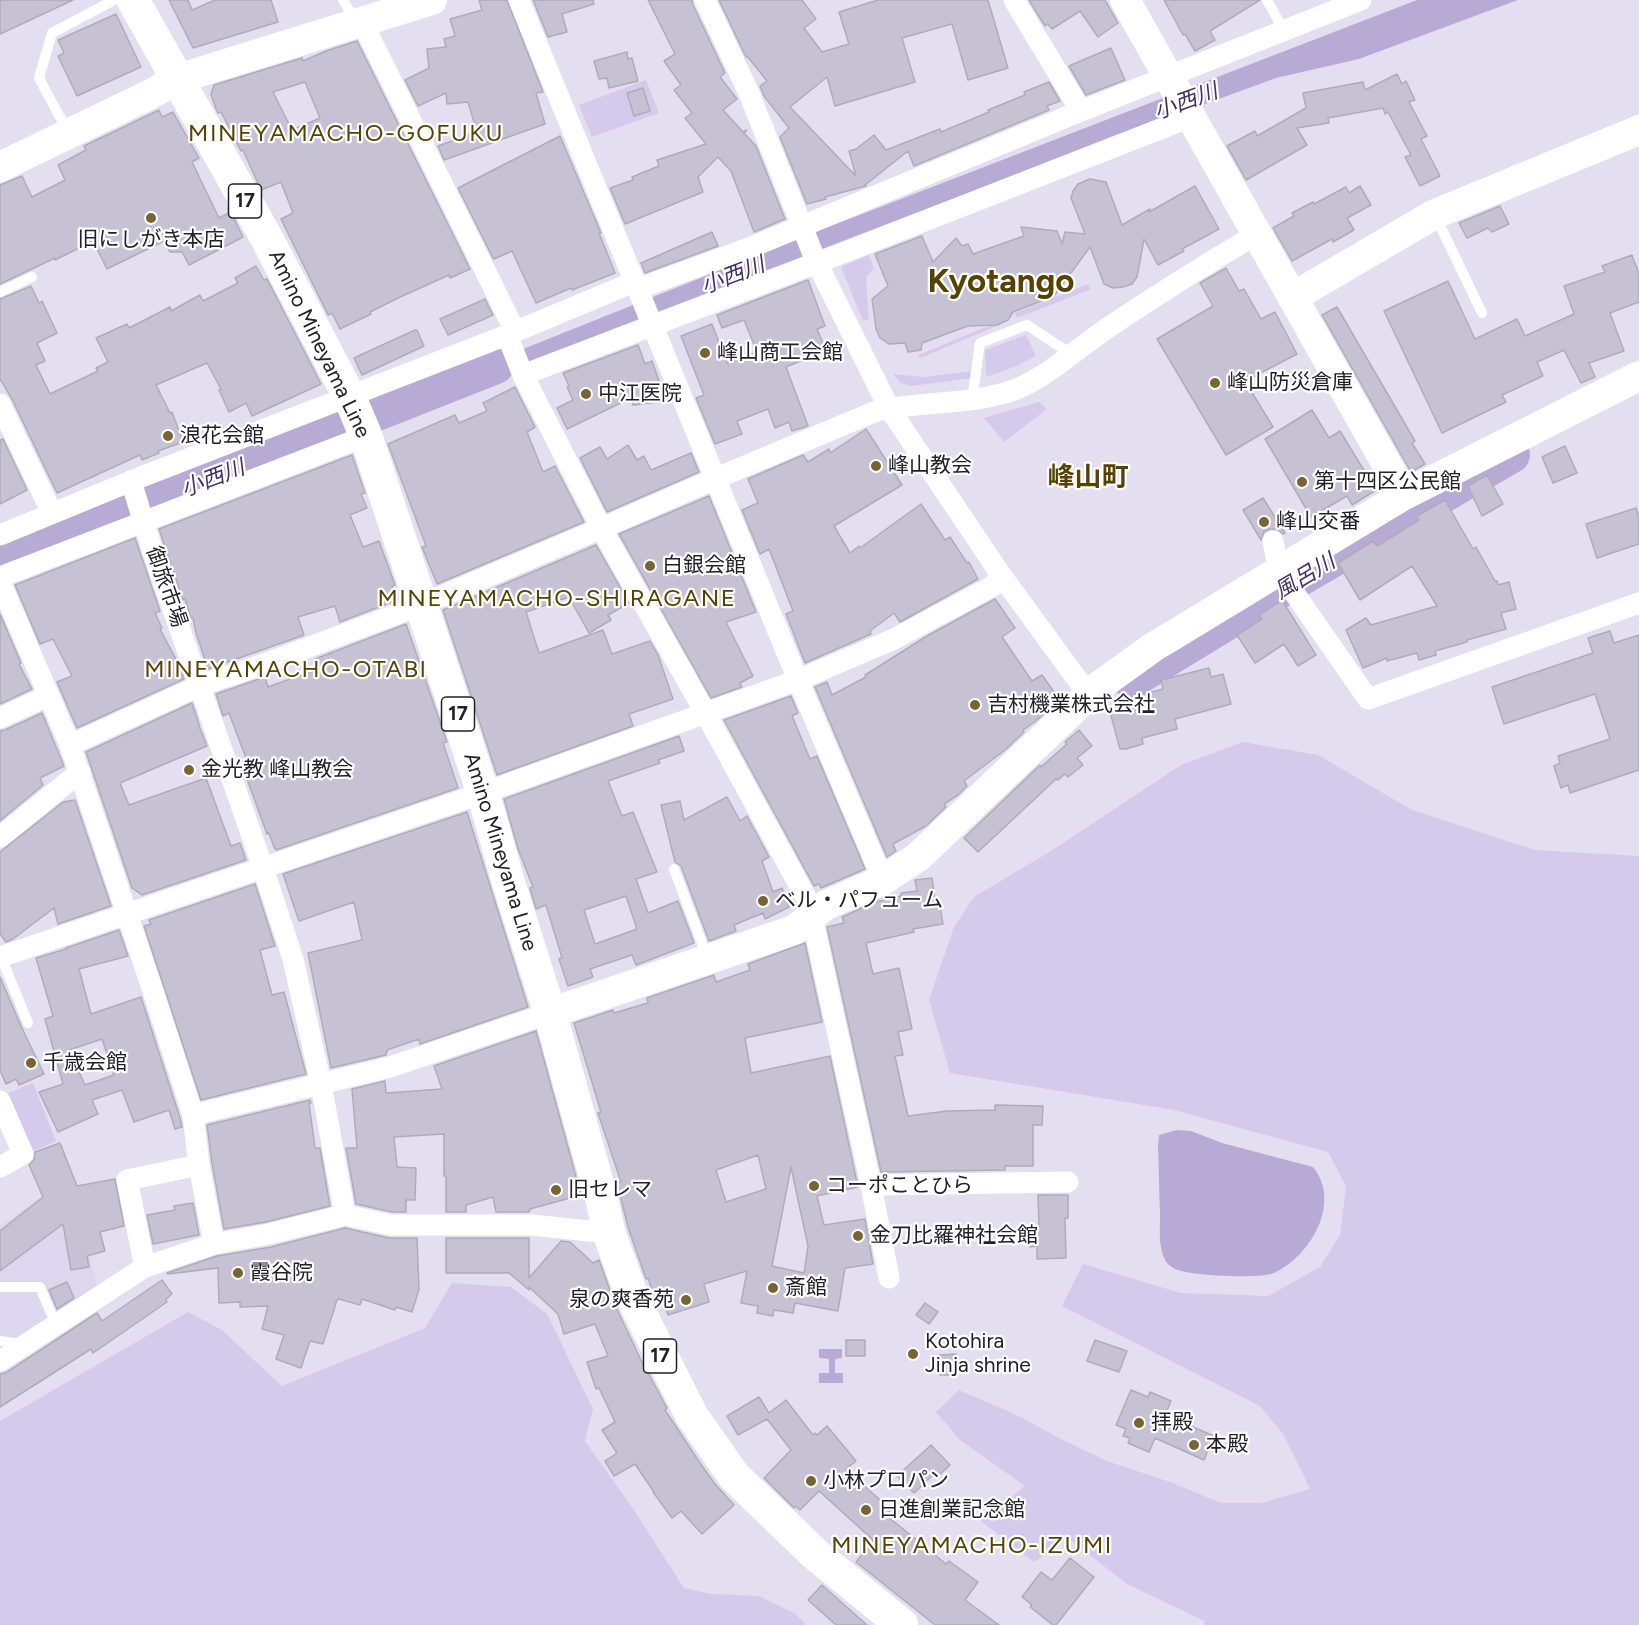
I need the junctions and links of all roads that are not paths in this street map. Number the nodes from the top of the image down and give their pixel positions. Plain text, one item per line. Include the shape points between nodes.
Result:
1 (114, 0) edge
2 (133, 0) edge
3 (432, 0) edge
4 (519, 0) edge
5 (705, 0) edge
6 (1014, 0) edge
7 (1125, 0) edge
8 (1267, 0) edge
9 (1361, 0) edge
10 (351, 11) edge
11 (1284, 31) junction
12 (177, 80) junction
13 (1170, 80) junction
14 (1081, 111) junction
15 (1190, 115) junction
16 (62, 121) dead end
17 (1639, 130) edge
18 (0, 167) edge
19 (1435, 214) junction
20 (802, 228) junction
21 (1257, 234) junction
22 (816, 261) junction
23 (32, 277) dead end
24 (637, 289) junction
25 (0, 292) edge
26 (1293, 297) junction
27 (1482, 313) dead end
28 (652, 324) junction
29 (511, 337) junction
30 (1071, 354) junction
31 (522, 373) junction
32 (1639, 376) edge
33 (972, 400) junction
34 (0, 404) edge
35 (889, 408) junction
36 (358, 417) junction
37 (715, 478) junction
38 (133, 486) junction
39 (1404, 495) junction
40 (52, 513) junction
41 (144, 520) junction
42 (603, 528) junction
43 (0, 535) edge
44 (1273, 541) dead end
45 (1282, 570) junction
46 (1001, 575) junction
47 (0, 579) edge
48 (1639, 603) edge
49 (421, 604) junction
50 (798, 680) junction
51 (199, 686) junction
52 (1088, 694) junction
53 (48, 696) junction
54 (706, 714) junction
55 (0, 718) edge
56 (70, 745) junction
57 (80, 772) junction
58 (483, 793) junction
59 (0, 837) edge
60 (263, 868) junction
61 (674, 869) dead end
62 (884, 880) junction
63 (127, 914) junction
64 (813, 915) junction
65 (0, 957) edge
66 (708, 959) junction
67 (548, 1007) junction
68 (28, 1023) dead end
69 (321, 1084) junction
70 (0, 1101) edge
71 (193, 1115) junction
72 (199, 1165) junction
73 (0, 1167) edge
74 (1068, 1182) dead end
75 (871, 1185) junction
76 (345, 1215) junction
77 (609, 1233) junction
78 (214, 1244) junction
79 (145, 1267) junction
80 (889, 1278) dead end
81 (0, 1287) edge
82 (56, 1325) junction
83 (0, 1341) edge
84 (24, 1345) junction
85 (0, 1360) edge
86 (902, 1625) edge

1 - 16 lane via 52,33 39,78
2 - 12 main road, Amino Mineyama Line / 17
3 - 10 street
4 - 24 street
5 - 20 street via 748,91
6 - 14 street
7 - 13 street
8 - 11 lane
9 - 11 street
10 - 12 street
10 - 29 street via 367,32
11 - 13 street
12 - 18 street
12 - 36 main road, Amino Mineyama Line / 17 via 266,237
13 - 14 street
13 - 15 street
14 - 20 street
15 - 21 street
15 - 22 street
17 - 19 street
19 - 26 street
19 - 27 lane
20 - 22 street
20 - 24 street
21 - 26 street
21 - 30 street via 1192,272
22 - 28 street
22 - 35 street
23 - 25 lane
24 - 28 street
24 - 29 street
26 - 39 street
28 - 31 street
28 - 37 street
29 - 31 street
29 - 36 street
30 - 33 street via 1014,390
30 - 33 lane via 1027,325 980,343
31 - 42 street
32 - 39 street
33 - 35 street
34 - 40 street
35 - 37 street
35 - 46 street
36 - 38 street
36 - 41 street
36 - 49 main road, Amino Mineyama Line / 17
37 - 42 street
37 - 50 street
38 - 40 street
38 - 41 street, 御旅市場
39 - 45 street
40 - 43 street
41 - 47 street
41 - 51 street, 御旅市場
42 - 49 street
42 - 54 street
44 - 45 street
45 - 48 street via 1368,699
45 - 52 street via 1152,648
46 - 50 street via 993,586 894,639
46 - 52 street
47 - 53 street
49 - 51 street
49 - 58 main road, Amino Mineyama Line / 17
50 - 54 street
50 - 62 street
51 - 56 street
51 - 60 street, 御旅市場
52 - 62 street via 918,857
53 - 55 street
53 - 56 street
54 - 58 street
54 - 64 street
56 - 57 street
57 - 59 street
57 - 63 street
58 - 60 street
58 - 67 main road, Amino Mineyama Line / 17
60 - 63 street
60 - 69 street, 御旅市場 via 293,959
61 - 66 lane
62 - 64 street via 826,905
63 - 65 street
63 - 71 street
64 - 66 street via 794,930
64 - 75 street
65 - 68 lane
66 - 67 street
67 - 69 street via 390,1067
67 - 77 main road, Amino Mineyama Line / 17
69 - 71 street
69 - 76 street, 御旅市場
70 - 73 street via 22,1154
71 - 72 street
72 - 78 street
72 - 79 street via 127,1180
74 - 75 street
75 - 80 street
76 - 77 street via 391,1225 532,1225
76 - 78 street
77 - 86 main road, Amino Mineyama Line / 17 via 647,1329 692,1416 734,1476 815,1554
78 - 79 street
79 - 82 street
81 - 82 lane via 40,1287
82 - 84 street
83 - 84 lane
84 - 85 street

